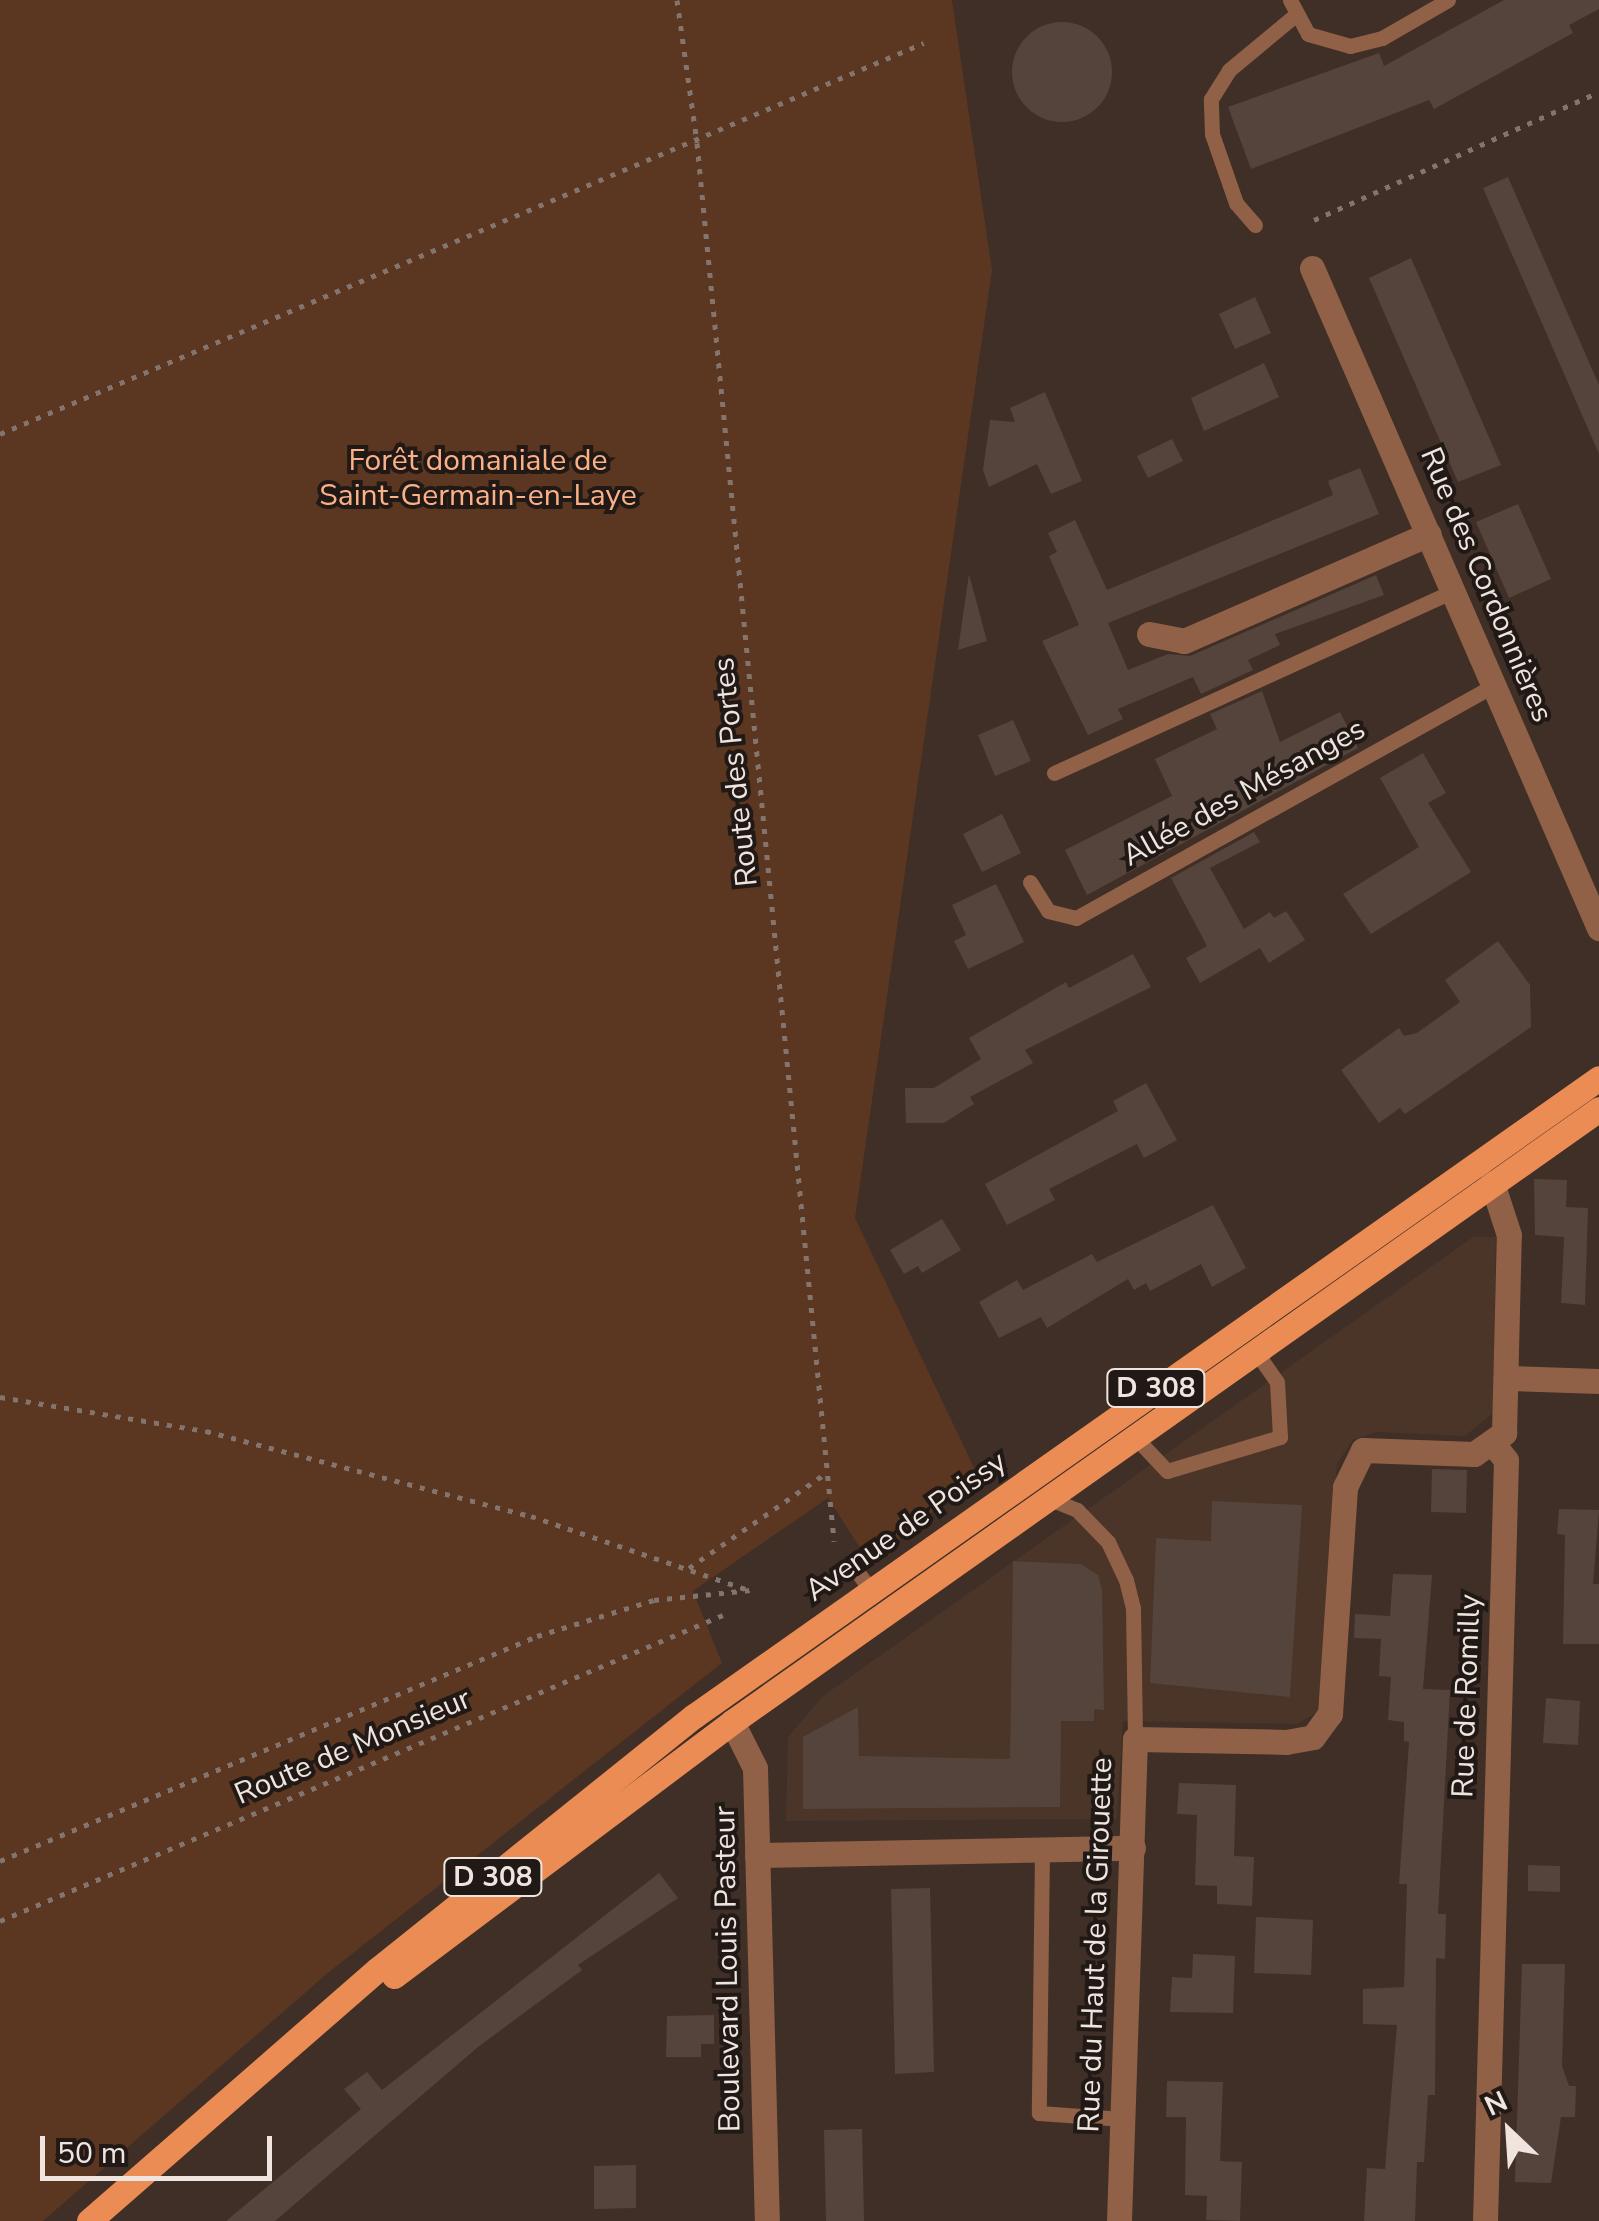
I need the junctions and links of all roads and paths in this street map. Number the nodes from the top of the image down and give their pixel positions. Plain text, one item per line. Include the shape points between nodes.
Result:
1 (676, 0) edge
2 (1448, 0) edge
3 (1292, 8) edge
4 (924, 44) dead end
5 (1599, 92) edge
6 (697, 143) junction
7 (1314, 220) dead end
8 (1256, 225) dead end
9 (1312, 268) dead end
10 (0, 434) edge
11 (1429, 534) junction
12 (1452, 592) junction
13 (1149, 634) dead end
14 (1494, 685) junction
15 (1054, 772) dead end
16 (1030, 882) dead end
17 (1599, 928) edge
18 (1599, 1078) edge
19 (1599, 1109) edge
20 (1484, 1174) junction
21 (1255, 1350) junction
22 (1508, 1378) junction
23 (1599, 1380) edge
24 (0, 1398) edge
25 (1118, 1415) junction
26 (1134, 1436) junction
27 (1494, 1446) junction
28 (826, 1472) junction
29 (1034, 1478) junction
30 (1050, 1498) junction
31 (834, 1541) dead end
32 (687, 1569) junction
33 (722, 1615) dead end
34 (716, 1700) junction
35 (732, 1722) junction
36 (1135, 1738) junction
37 (1133, 1848) junction
38 (1042, 1850) junction
39 (757, 1855) junction
40 (0, 1861) edge
41 (0, 1921) edge
42 (276, 2061) junction
43 (1122, 2119) junction
44 (89, 2221) edge
45 (767, 2221) edge
46 (1118, 2221) edge
47 (1486, 2221) edge

1 - 6 path, Route des Portes
2 - 3 lane via 1382,38 1350,46 1330,45
3 - 8 lane via 1229,70 1210,99 1212,134 1236,203
4 - 6 path
5 - 7 path
6 - 10 path
6 - 28 path, Route des Portes
9 - 11 street, Rue des Cordonnières
11 - 12 street, Rue des Cordonnières
11 - 13 street via 1184,641
12 - 14 street, Rue des Cordonnières
12 - 15 lane
14 - 16 lane, Allée des Mésanges via 1076,918 1048,911
14 - 17 street, Rue des Cordonnières
18 - 20 main road, Avenue de Poissy / D 308
19 - 20 main road, Avenue de Poissy / D 308
20 - 21 main road, Avenue de Poissy / D 308
20 - 22 street, Rue de Romilly via 1509,1235 1499,1282
20 - 25 main road, Avenue de Poissy / D 308
21 - 26 main road, Avenue de Poissy / D 308
21 - 26 lane via 1277,1382 1280,1437 1167,1471
22 - 23 street
22 - 27 street, Rue de Romilly via 1504,1433
24 - 32 path via 206,1431 531,1516
25 - 26 street
25 - 29 main road, Avenue de Poissy / D 308
26 - 30 main road, Avenue de Poissy / D 308
27 - 36 street, Rue du Haut de la Girouette via 1474,1454 1364,1450 1346,1487 1330,1714 1313,1737
27 - 47 street, Rue de Romilly via 1506,1460
28 - 31 path, Route des Portes
28 - 32 path
29 - 30 street
29 - 34 main road, Avenue de Poissy / D 308 via 864,1581
30 - 35 main road, Avenue de Poissy / D 308
30 - 36 lane via 1088,1520 1108,1542 1126,1580 1133,1608
32 - 40 path via 750,1590 654,1600 537,1636
33 - 41 path, Route de Monsieur
34 - 35 main road
34 - 42 main road, Avenue de Poissy / D 308 via 378,1968
35 - 39 street, Boulevard Louis Pasteur via 755,1768
35 - 42 main road, Avenue de Poissy / D 308
36 - 37 street, Rue du Haut de la Girouette
37 - 38 street
37 - 43 street, Rue du Haut de la Girouette
38 - 39 street
38 - 43 lane via 1038,2113
39 - 45 street, Boulevard Louis Pasteur
42 - 44 main road, Avenue de Poissy / D 308
43 - 46 street, Rue du Haut de la Girouette

